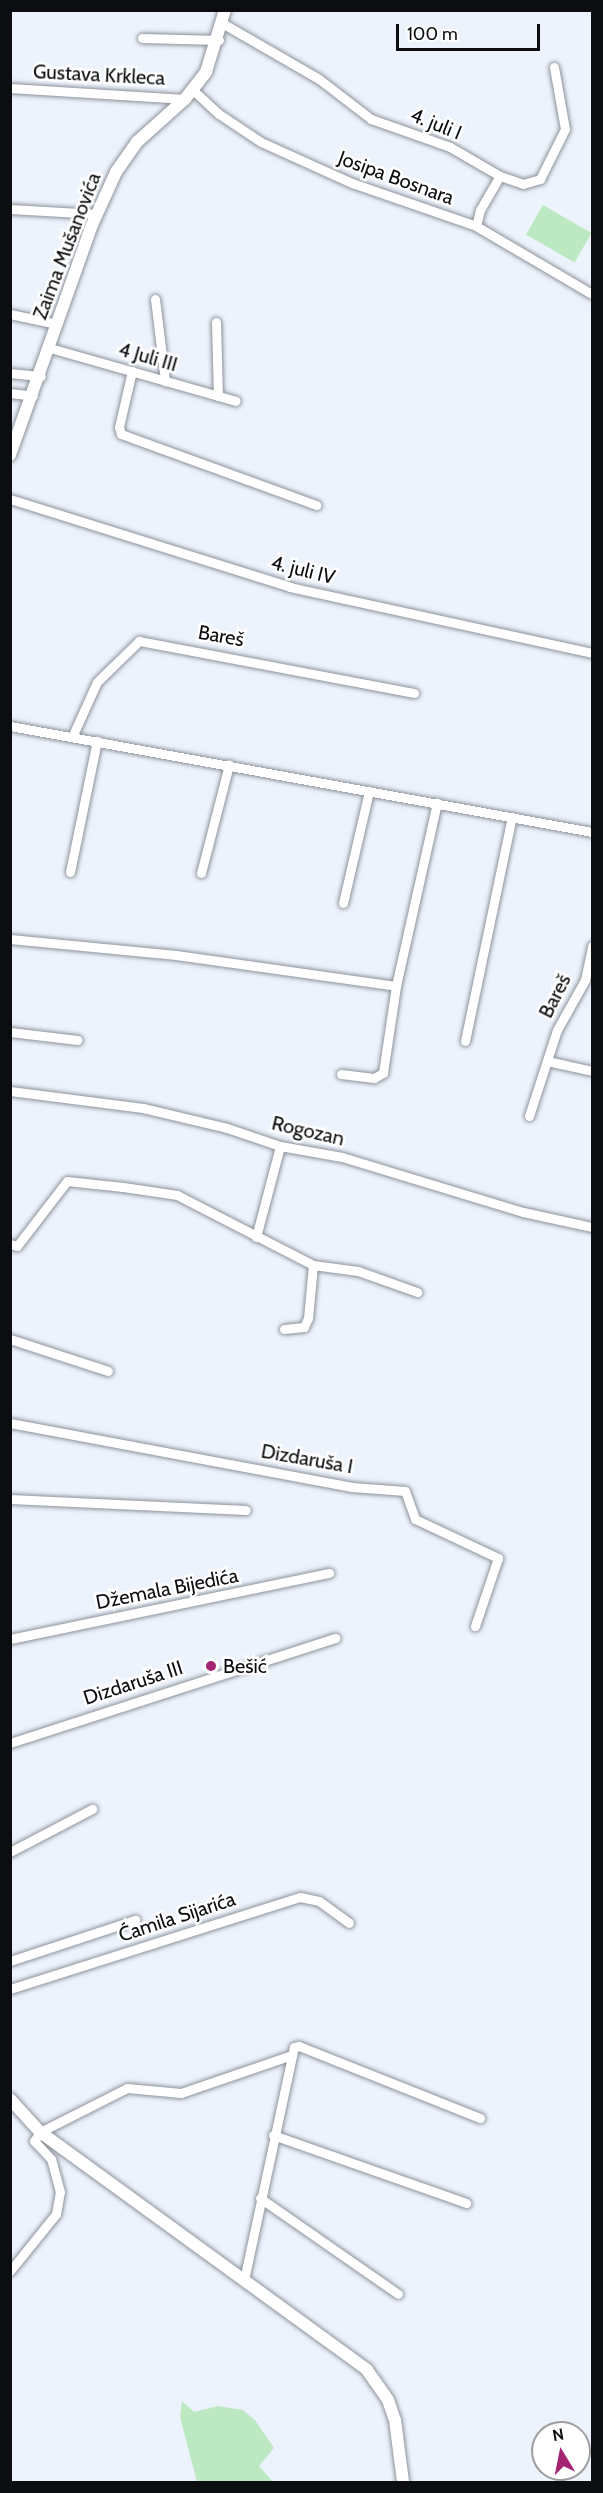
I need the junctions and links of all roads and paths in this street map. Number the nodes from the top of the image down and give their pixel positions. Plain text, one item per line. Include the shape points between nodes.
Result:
1 (224, 17) edge
2 (142, 38) dead end
3 (219, 40) junction
4 (554, 68) dead end
5 (10, 88) edge
6 (189, 94) junction
7 (500, 176) junction
8 (10, 209) edge
9 (97, 214) junction
10 (476, 226) junction
11 (592, 294) edge
12 (155, 299) dead end
13 (10, 314) edge
14 (216, 322) dead end
15 (57, 324) junction
16 (50, 348) junction
17 (132, 371) junction
18 (10, 373) edge
19 (41, 376) junction
20 (165, 381) junction
21 (10, 393) edge
22 (33, 396) junction
23 (218, 396) junction
24 (236, 401) dead end
25 (10, 455) edge
26 (10, 499) edge
27 (316, 505) dead end
28 (592, 653) edge
29 (414, 693) dead end
30 (10, 726) edge
31 (72, 737) junction
32 (96, 741) junction
33 (229, 765) junction
34 (369, 791) junction
35 (437, 803) junction
36 (512, 817) junction
37 (592, 832) edge
38 (70, 872) dead end
39 (201, 873) dead end
40 (343, 903) dead end
41 (10, 939) edge
42 (592, 946) edge
43 (396, 986) junction
44 (10, 1032) edge
45 (78, 1040) dead end
46 (465, 1041) dead end
47 (547, 1061) junction
48 (592, 1071) edge
49 (341, 1074) dead end
50 (10, 1091) edge
51 (530, 1116) dead end
52 (280, 1146) junction
53 (592, 1227) edge
54 (256, 1237) junction
55 (10, 1244) edge
56 (313, 1264) junction
57 (417, 1292) dead end
58 (284, 1329) dead end
59 (10, 1339) edge
60 (108, 1371) dead end
61 (10, 1423) edge
62 (10, 1499) edge
63 (246, 1510) dead end
64 (329, 1573) dead end
65 (475, 1626) dead end
66 (335, 1638) dead end
67 (10, 1639) edge
68 (10, 1743) edge
69 (92, 1809) dead end
70 (10, 1852) edge
71 (135, 1920) dead end
72 (349, 1923) dead end
73 (10, 1961) edge
74 (10, 1989) edge
75 (289, 2056) junction
76 (10, 2099) edge
77 (480, 2118) dead end
78 (40, 2132) junction
79 (273, 2135) junction
80 (260, 2198) junction
81 (466, 2203) dead end
82 (10, 2271) edge
83 (244, 2280) junction
84 (398, 2294) dead end
85 (403, 2482) edge

1 - 3 street, Zaima Mušanovića
1 - 7 street, 4. juli I via 319,79 371,119 450,147
2 - 3 street
3 - 6 street, Zaima Mušanovića via 212,62
4 - 7 street, 4. juli I via 565,129 546,168 537,181 528,184
5 - 6 street, Gustava Krkleca
6 - 9 street, Zaima Mušanovića via 137,142 116,172
6 - 10 street, Josipa Bosnara via 282,152 352,183
7 - 10 street via 480,210
8 - 9 street
9 - 15 street, Zaima Mušanovića
10 - 11 street, Josipa Bosnara
12 - 20 street
13 - 15 street
14 - 23 street
15 - 16 street, Zaima Mušanovića
16 - 17 street, 4 Juli III
16 - 19 street, Zaima Mušanovića
17 - 20 street, 4 Juli III
17 - 27 street via 119,423 121,434
18 - 19 street
19 - 22 street, Zaima Mušanovića
20 - 23 street, 4 Juli III
21 - 22 street
22 - 25 street, Zaima Mušanovića
23 - 24 street, 4 Juli III
26 - 28 street, 4. juli IV via 290,587
29 - 31 street, Bareš via 139,641 97,682
30 - 31 street
31 - 32 street
32 - 33 street
32 - 38 street
33 - 34 street
33 - 39 street
34 - 35 street
34 - 40 street
35 - 36 street
35 - 43 street
36 - 37 street
36 - 46 street
41 - 43 street via 176,955
42 - 47 street, Bareš via 585,980 557,1030
43 - 49 street via 383,1073 374,1078
44 - 45 street
47 - 48 street
47 - 51 street, Bareš
50 - 52 street, Rogozan via 143,1108 227,1128
52 - 53 street, Rogozan via 342,1157 523,1212
52 - 54 street
54 - 55 street via 177,1195 67,1181 17,1246
54 - 56 street
56 - 57 street via 358,1271
56 - 58 street via 309,1318 304,1327
59 - 60 street
61 - 65 street, Dizdaruša I via 352,1487 405,1491 415,1519 498,1558
62 - 63 street
64 - 67 street, Džemala Bijedića
66 - 68 street, Dizdaruša III
69 - 70 street
71 - 73 street, Ćamila Sijarića
72 - 74 street, Ćamila Sijarića via 319,1901 300,1897
75 - 77 street via 299,2046
75 - 78 street via 181,2093 127,2088
75 - 79 street
76 - 78 street
78 - 82 street via 34,2141 51,2159 58,2176 56,2214
78 - 83 street
79 - 80 street
79 - 81 street
80 - 83 street
80 - 84 street
83 - 85 street via 368,2370 388,2400 395,2420

